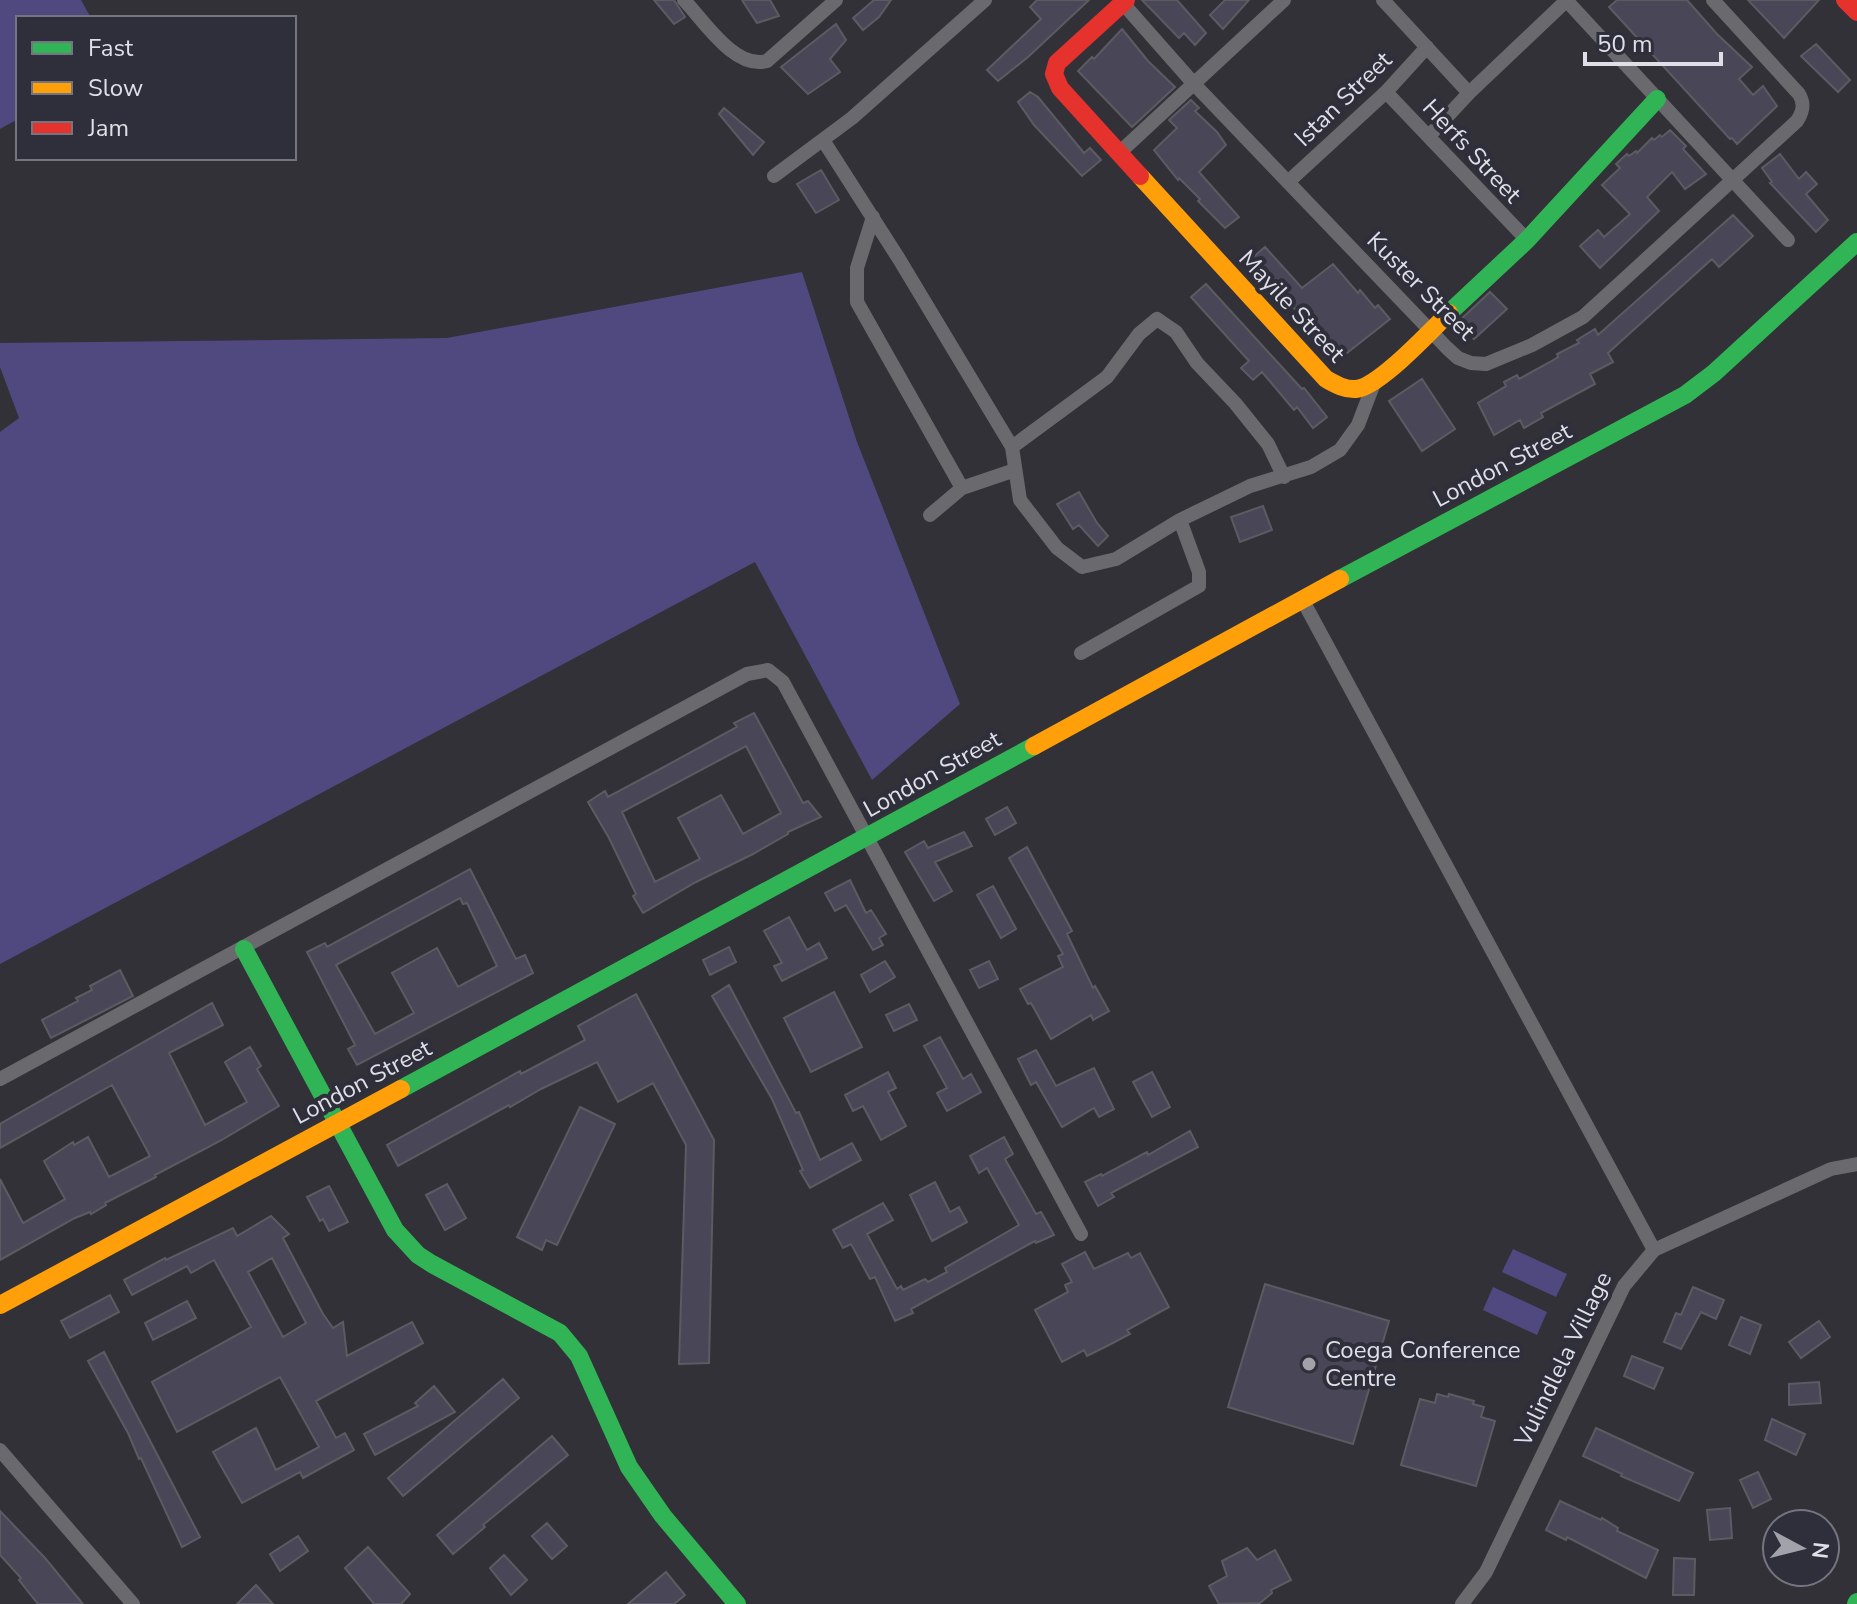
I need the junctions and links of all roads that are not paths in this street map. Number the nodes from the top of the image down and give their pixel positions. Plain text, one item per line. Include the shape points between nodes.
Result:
1 (684, 0) edge
2 (985, 0) edge
3 (1284, 0) edge
4 (1383, 0) edge
5 (1566, 0) edge
6 (1713, 0) edge
7 (1845, 0) edge
8 (833, 1) edge
9 (1123, 1) edge
10 (1857, 12) edge
11 (1427, 47) junction
12 (1194, 84) junction
13 (1386, 92) junction
14 (1469, 93) junction
15 (1657, 99) junction
16 (1429, 136) junction
17 (823, 140) junction
18 (1118, 154) junction
19 (774, 176) dead end
20 (1732, 181) junction
21 (1288, 182) junction
22 (873, 217) junction
23 (1527, 240) junction
24 (1788, 240) dead end
25 (1857, 242) edge
26 (1431, 330) junction
27 (1374, 383) junction
28 (1012, 447) junction
29 (1015, 470) junction
30 (1284, 477) junction
31 (962, 488) junction
32 (930, 515) dead end
33 (1180, 520) junction
34 (1302, 599) junction
35 (1081, 653) dead end
36 (866, 838) junction
37 (244, 949) junction
38 (0, 1079) edge
39 (336, 1123) junction
40 (1857, 1164) edge
41 (1081, 1234) dead end
42 (1654, 1250) junction
43 (0, 1305) edge
44 (0, 1450) edge
45 (133, 1604) edge
46 (737, 1604) edge
47 (1462, 1604) edge

1 - 8 street via 735,54 757,64 767,61
2 - 17 street
3 - 12 street
4 - 11 street, Herfs Street
5 - 14 street
5 - 15 street
6 - 20 street via 1803,101 1797,121
7 - 10 street
9 - 12 street, Kuster Street
9 - 18 street, Mayile Street via 1061,59 1054,74 1060,88
11 - 13 street, Istan Street
11 - 14 street, Herfs Street
12 - 18 street
12 - 21 street, Kuster Street
13 - 16 street, Herfs Street
13 - 21 street, Istan Street
14 - 16 street
15 - 20 street
15 - 23 street
16 - 23 street, Herfs Street
17 - 19 street
17 - 22 street
18 - 27 street, Mayile Street via 1326,379 1351,390
20 - 24 street
20 - 26 street, Kuster Street via 1583,317 1532,345 1498,361 1471,363 1458,358
21 - 26 street, Kuster Street
22 - 28 street
22 - 31 street via 857,268 857,302
23 - 26 street
25 - 34 street, London Street via 1685,395
26 - 27 street
27 - 30 street via 1358,425 1340,450
28 - 29 street
28 - 30 street via 1107,377 1157,319 1176,332 1268,444
29 - 31 street
29 - 33 street via 1020,500 1057,548 1082,567 1116,559
30 - 33 street via 1250,486
31 - 32 street
33 - 35 street via 1199,586
34 - 36 street, London Street
34 - 42 street
36 - 37 street via 783,682 762,669
36 - 39 street, London Street
36 - 41 street
37 - 38 street
37 - 39 street
39 - 43 street, London Street
39 - 46 street via 395,1230 418,1255 571,1343 629,1467
40 - 42 street, Vulindlela Village via 1831,1169
42 - 47 street, Vulindlela Village via 1624,1286 1486,1572
44 - 45 street

